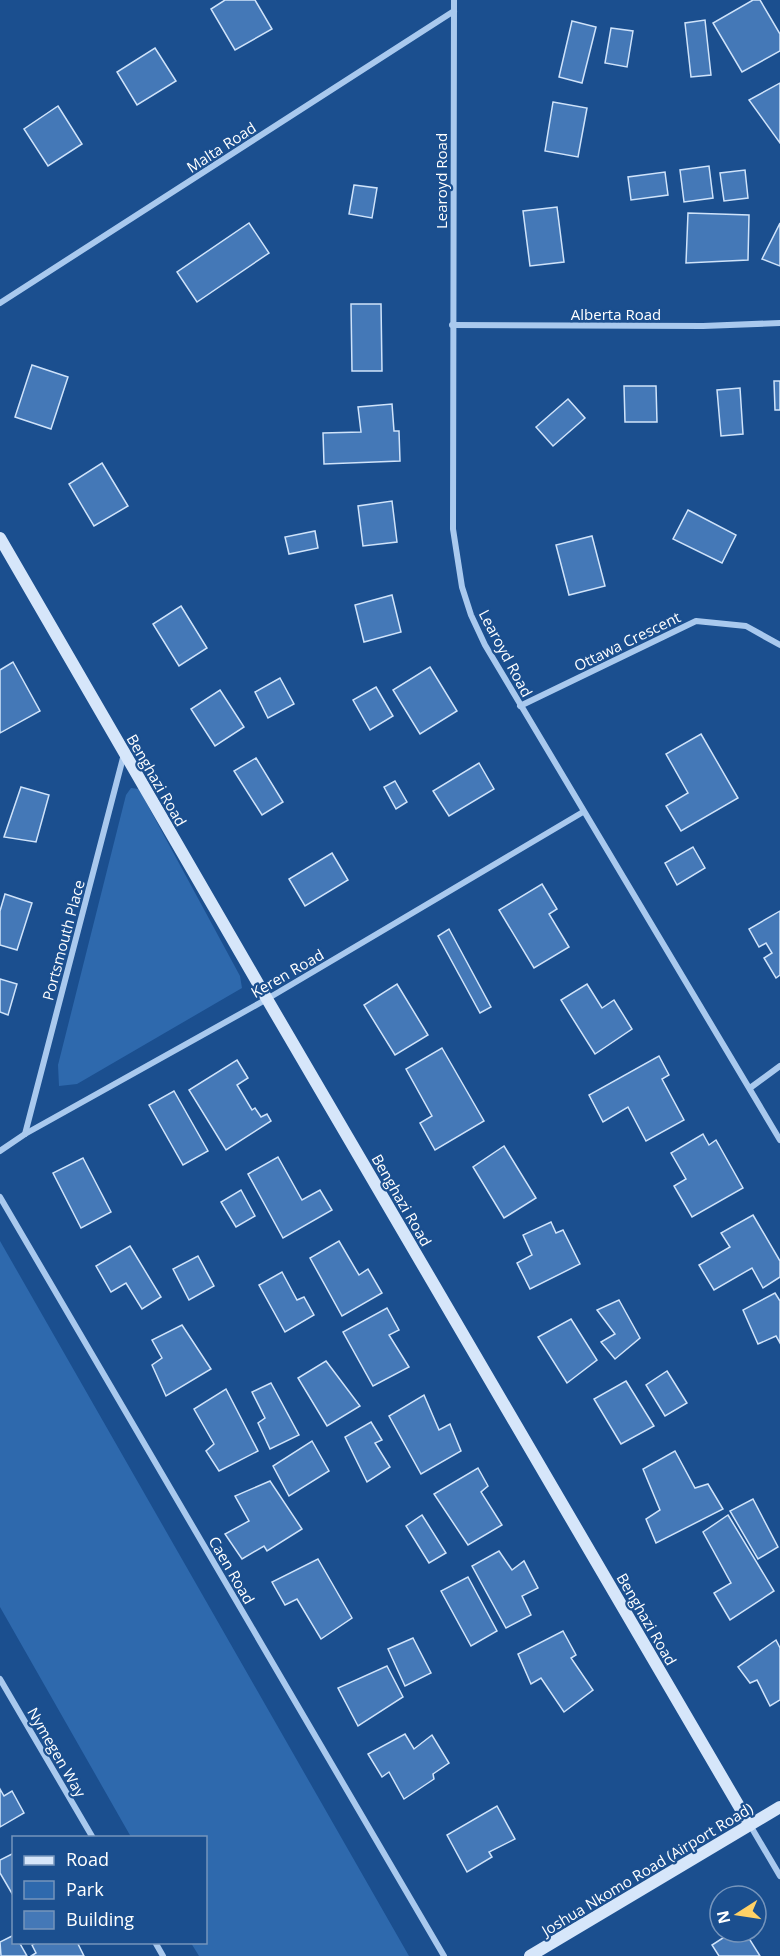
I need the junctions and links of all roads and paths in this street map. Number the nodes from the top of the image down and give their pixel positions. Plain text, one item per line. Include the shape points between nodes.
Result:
1 (454, 0) edge
2 (454, 11) junction
3 (0, 303) edge
4 (780, 323) edge
5 (452, 325) junction
6 (0, 538) edge
7 (780, 645) edge
8 (520, 706) junction
9 (124, 752) junction
10 (583, 812) junction
11 (267, 999) junction
12 (780, 1066) edge
13 (750, 1088) junction
14 (25, 1134) junction
15 (780, 1140) edge
16 (0, 1151) edge
17 (0, 1197) edge
18 (0, 1679) edge
19 (780, 1807) edge
20 (750, 1825) junction
21 (92, 1836) edge
22 (780, 1876) edge
23 (444, 1956) edge
24 (530, 1956) edge

1 - 2 street, Learoyd Road
2 - 3 street, Malta Road
2 - 5 street, Learoyd Road
4 - 5 street, Alberta Road
5 - 8 street, Learoyd Road via 453,529 462,587 485,645
6 - 9 street, Benghazi Road
7 - 8 street, Ottawa Crescent via 746,626 696,621
8 - 10 street, Learoyd Road
9 - 11 street, Benghazi Road
9 - 14 street, Portsmouth Place
10 - 11 street, Keren Road
10 - 13 street, Learoyd Road
11 - 14 street, Keren Road
11 - 20 street, Benghazi Road
12 - 13 street
13 - 15 street, Learoyd Road
14 - 16 street, Keren Road
17 - 23 street, Caen Road
18 - 21 street, Nymegen Way
19 - 20 street, Joshua Nkomo Road (Airport Road)
20 - 22 street, Benghazi Road
20 - 24 street, Joshua Nkomo Road (Airport Road)

